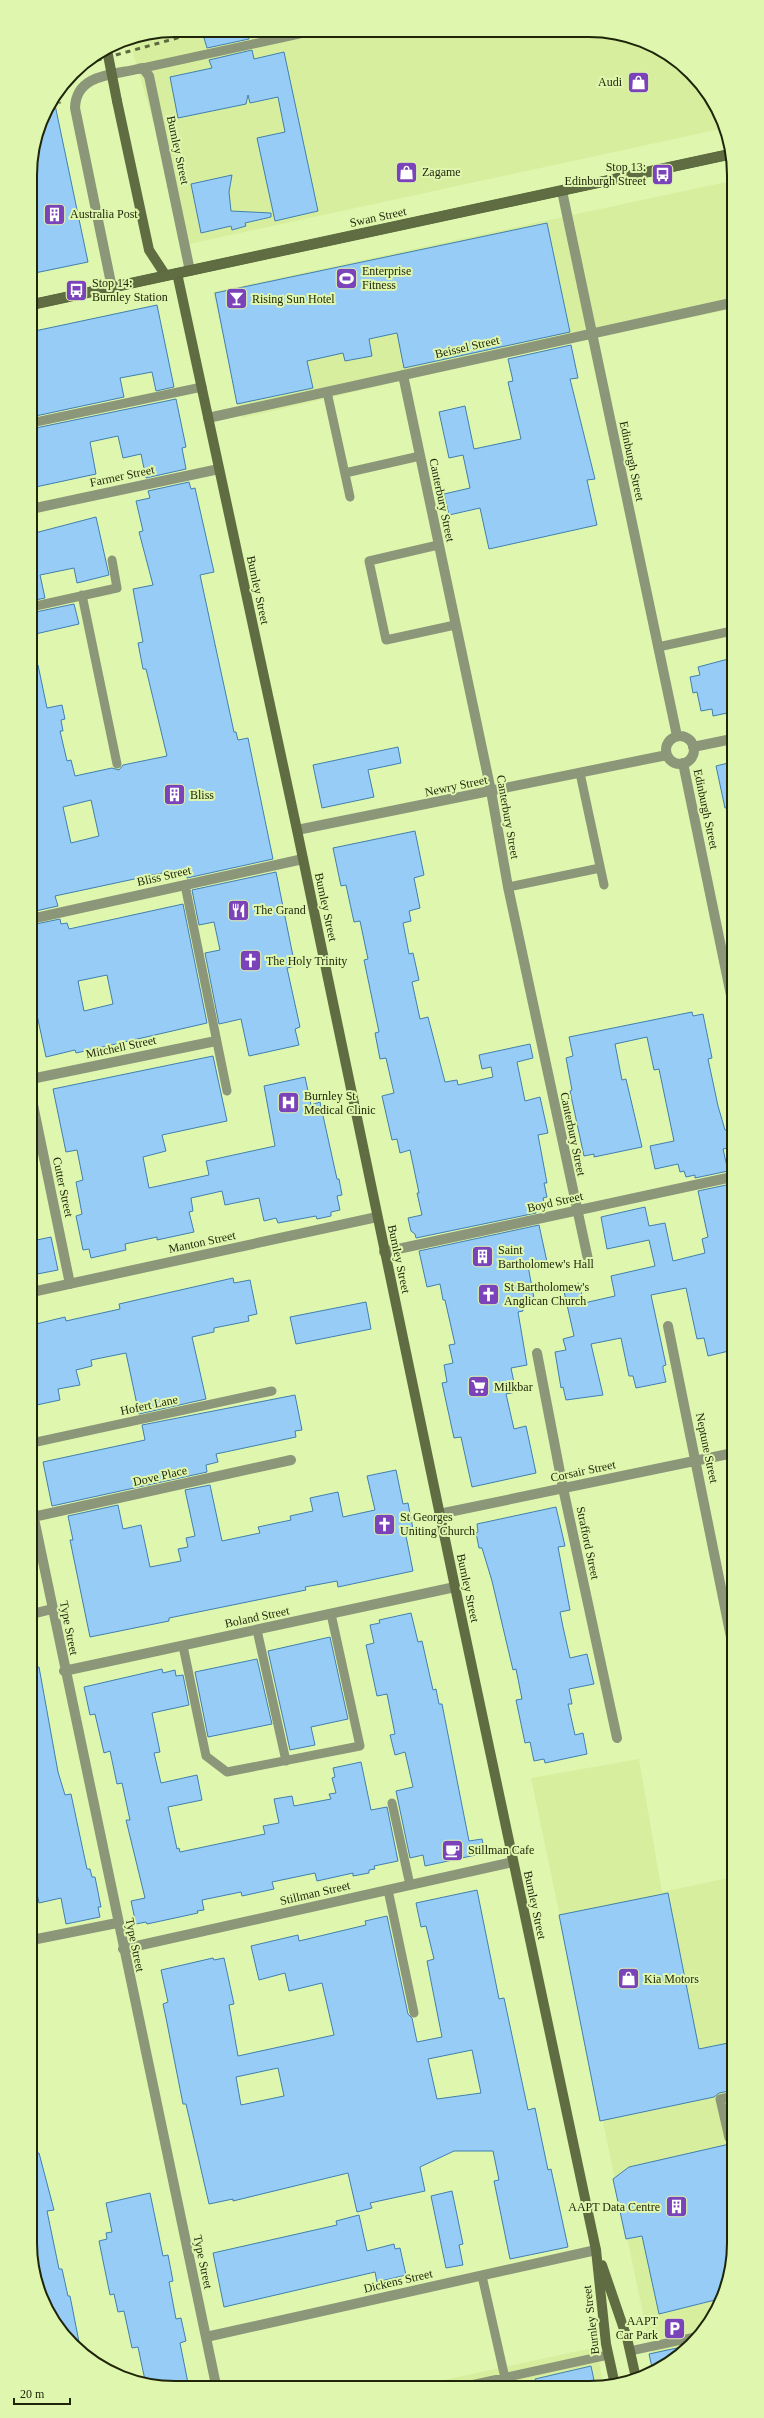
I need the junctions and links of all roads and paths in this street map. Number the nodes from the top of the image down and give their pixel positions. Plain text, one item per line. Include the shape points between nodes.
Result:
1 (285, 37) edge
2 (108, 54) edge
3 (143, 68) junction
4 (725, 155) edge
5 (562, 191) junction
6 (190, 271) junction
7 (177, 274) junction
8 (166, 276) junction
9 (112, 288) junction
10 (37, 304) edge
11 (727, 304) edge
12 (592, 332) junction
13 (403, 375) junction
14 (202, 387) junction
15 (327, 392) junction
16 (208, 418) junction
17 (37, 422) edge
18 (420, 456) junction
19 (219, 468) junction
20 (345, 473) junction
21 (350, 497) dead end
22 (37, 508) edge
23 (438, 545) junction
24 (112, 560) dead end
25 (82, 595) junction
26 (37, 606) edge
27 (455, 625) junction
28 (727, 632) edge
29 (658, 647) junction
30 (677, 736) junction
31 (727, 740) edge
32 (694, 747) junction
33 (667, 755) junction
34 (117, 764) dead end
35 (683, 764) junction
36 (580, 773) junction
37 (491, 792) junction
38 (297, 830) junction
39 (303, 859) junction
40 (600, 868) junction
41 (185, 885) junction
42 (604, 885) dead end
43 (508, 887) junction
44 (37, 918) edge
45 (727, 976) edge
46 (216, 1041) junction
47 (37, 1078) edge
48 (227, 1091) dead end
49 (37, 1124) edge
50 (727, 1177) edge
51 (576, 1210) junction
52 (377, 1217) junction
53 (384, 1252) junction
54 (589, 1264) dead end
55 (70, 1284) junction
56 (37, 1291) edge
57 (668, 1326) dead end
58 (537, 1353) dead end
59 (272, 1391) dead end
60 (37, 1442) edge
61 (727, 1454) edge
62 (291, 1460) dead end
63 (696, 1461) junction
64 (563, 1488) junction
65 (37, 1512) edge
66 (439, 1514) junction
67 (37, 1533) edge
68 (454, 1587) junction
69 (52, 1609) junction
70 (37, 1613) edge
71 (331, 1614) junction
72 (727, 1617) edge
73 (257, 1630) junction
74 (183, 1646) junction
75 (64, 1671) junction
76 (617, 1738) dead end
77 (286, 1761) junction
78 (392, 1803) dead end
79 (513, 1862) junction
80 (410, 1885) junction
81 (388, 1890) junction
82 (117, 1923) junction
83 (37, 1939) edge
84 (123, 1949) junction
85 (414, 2013) dead end
86 (727, 2098) edge
87 (727, 2129) edge
88 (596, 2250) junction
89 (482, 2276) junction
90 (206, 2337) junction
91 (689, 2338) edge
92 (630, 2351) junction
93 (608, 2355) junction
94 (635, 2373) edge
95 (505, 2378) junction
96 (613, 2379) edge
97 (215, 2381) edge
98 (490, 2381) edge

1 - 3 lane
2 - 8 main road, bridge via 149,250
3 - 6 street, Burnley Street via 149,76
3 - 9 street via 88,81 76,97 75,108
4 - 5 main road, Swan Street
5 - 6 main road, Swan Street
5 - 12 street, Edinburgh Street
6 - 7 main road, Swan Street
7 - 8 main road, Swan Street
7 - 14 main road, Burnley Street
8 - 9 main road, Swan Street
9 - 10 main road, Swan Street
11 - 12 street, Beissel Street
12 - 13 street, Beissel Street
12 - 29 street, Edinburgh Street
13 - 15 street, Beissel Street
13 - 18 street, Canterbury Street
14 - 16 main road, Burnley Street
14 - 17 lane
15 - 16 street, Beissel Street
15 - 20 lane
16 - 19 main road, Burnley Street
18 - 20 lane
18 - 23 street, Canterbury Street
19 - 22 street, Farmer Street
19 - 38 main road, Burnley Street
20 - 21 lane
23 - 27 street, Canterbury Street
23 - 27 lane via 369,561 386,640
24 - 25 lane via 117,588
25 - 26 lane
25 - 34 lane
27 - 37 street, Canterbury Street
28 - 29 lane
29 - 30 street, Edinburgh Street
30 - 32 street via 686,738
30 - 33 street via 669,741
31 - 32 street
32 - 35 street via 692,757
33 - 35 street via 674,762
33 - 36 street, Newry Street
35 - 45 street, Edinburgh Street
36 - 37 street, Newry Street
36 - 40 lane
37 - 38 street, Newry Street
37 - 43 street, Canterbury Street
38 - 39 main road, Burnley Street
39 - 41 street, Bliss Street
39 - 52 main road, Burnley Street
40 - 42 lane
40 - 43 lane
41 - 44 street, Bliss Street
41 - 46 lane
43 - 51 street, Canterbury Street
46 - 47 street, Mitchell Street
46 - 48 lane
49 - 55 street, Cutter Street
50 - 51 street, Boyd Street
51 - 53 street, Boyd Street
51 - 54 street, Canterbury Street
52 - 53 main road, Burnley Street
52 - 55 street, Manton Street
53 - 66 main road, Burnley Street
55 - 56 street, Manton Street
57 - 63 street, Neptune Street
58 - 64 street, Strafford Street
59 - 60 lane, Hofert Lane
61 - 63 street, Corsair Street
62 - 65 street, Dove Place
63 - 64 street, Corsair Street
63 - 72 street, Neptune Street
64 - 66 street, Corsair Street
64 - 76 street, Strafford Street
66 - 68 main road, Burnley Street
67 - 69 street, Type Street
68 - 71 street, Boland Street
68 - 79 main road, Burnley Street
69 - 70 street
69 - 75 street, Type Street
71 - 73 street, Boland Street
71 - 77 lane via 360,1746
73 - 74 street, Boland Street
73 - 77 lane
74 - 75 street, Boland Street
74 - 77 lane via 206,1756 227,1772
75 - 82 street, Type Street
78 - 80 lane
79 - 80 street, Stillman Street
79 - 88 main road, Burnley Street
80 - 81 street, Stillman Street
81 - 84 street, Stillman Street
81 - 85 lane
82 - 83 street
82 - 84 street, Type Street
84 - 90 street, Type Street
86 - 87 lane via 720,2099
88 - 89 street, Dickens Street
88 - 92 main road, Burnley Street
88 - 93 main road, Burnley Street
89 - 90 street, Dickens Street
89 - 95 lane
90 - 97 street, Type Street
91 - 92 lane
92 - 94 main road, Burnley Street
93 - 95 lane
93 - 96 main road, Burnley Street
95 - 98 lane

